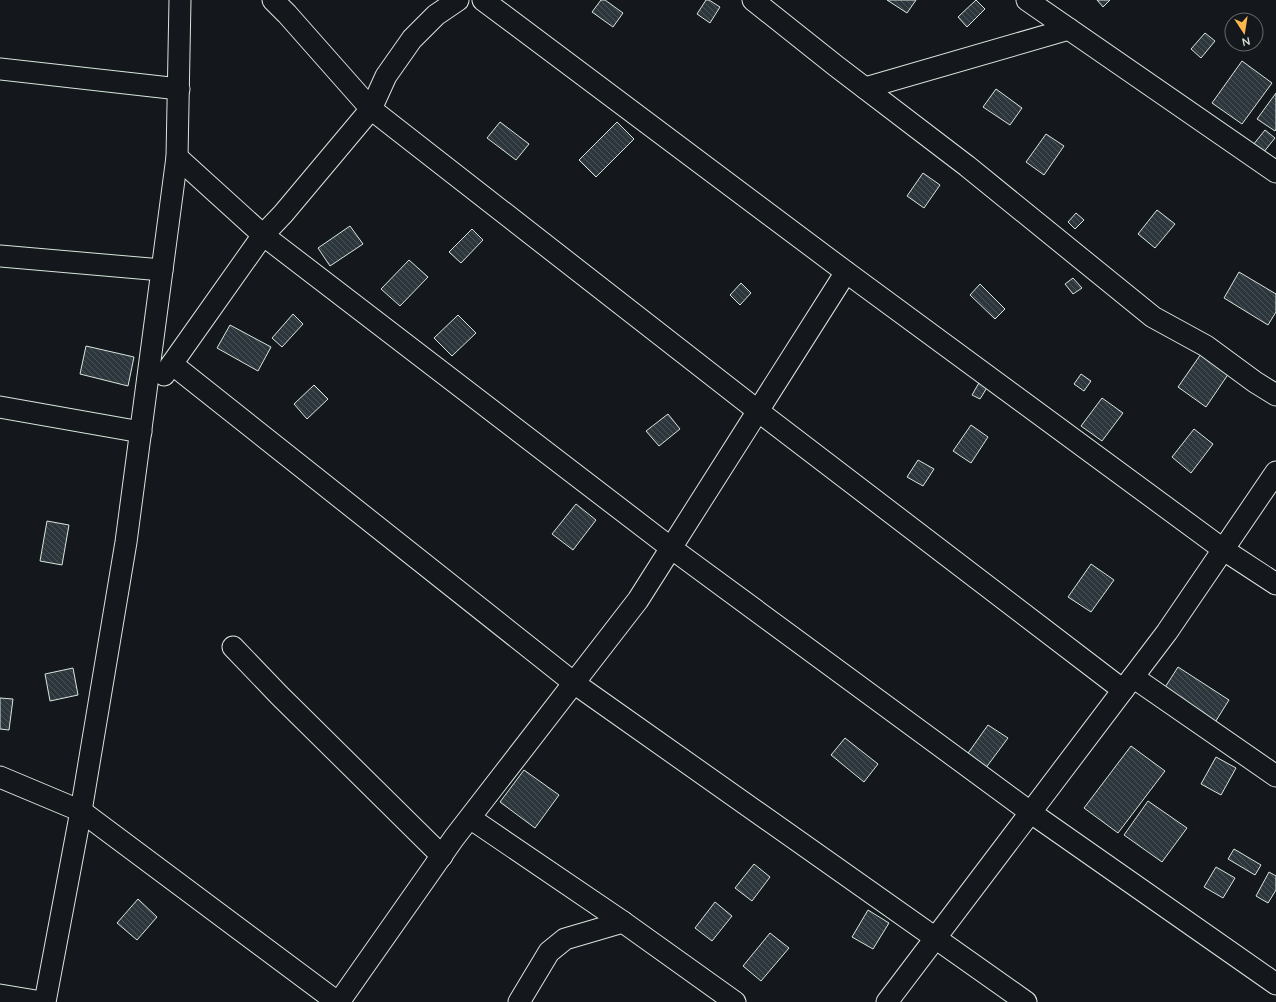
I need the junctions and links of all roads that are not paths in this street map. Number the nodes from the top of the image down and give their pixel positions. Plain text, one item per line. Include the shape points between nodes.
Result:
1 (180, 0) edge
2 (273, 0) edge
3 (458, 0) edge
4 (483, 0) edge
5 (753, 0) edge
6 (1028, 0) edge
7 (1069, 29) junction
8 (0, 69) edge
9 (865, 88) junction
10 (179, 89) junction
11 (371, 109) junction
12 (177, 156) junction
13 (1276, 172) edge
14 (263, 235) junction
15 (0, 256) edge
16 (162, 270) junction
17 (846, 272) junction
18 (172, 364) junction
19 (1276, 394) edge
20 (145, 402) junction
21 (0, 407) edge
22 (758, 411) junction
23 (141, 432) junction
24 (1276, 472) edge
25 (671, 548) junction
26 (1224, 550) junction
27 (1276, 584) edge
28 (233, 647) dead end
29 (574, 683) junction
30 (1128, 683) junction
31 (1276, 776) edge
32 (0, 777) edge
33 (81, 811) junction
34 (1030, 812) junction
35 (470, 818) junction
36 (442, 856) junction
37 (623, 922) junction
38 (935, 938) junction
39 (1276, 984) edge
40 (0, 995) edge
41 (43, 1002) edge
42 (338, 1002) edge
43 (519, 1002) edge
44 (734, 1002) edge
45 (886, 1002) edge
46 (1026, 1002) edge

1 - 10 street
2 - 11 street
3 - 11 street via 436,15 412,39 386,76
4 - 17 street
5 - 9 street
6 - 7 street
7 - 9 street
7 - 13 street
8 - 10 street
9 - 19 street via 967,166 1153,317 1206,346
10 - 12 street
11 - 14 street
11 - 22 street
12 - 14 street
12 - 16 street
14 - 18 street
14 - 25 street
15 - 16 street
16 - 20 street
17 - 22 street
17 - 26 street
18 - 20 street
18 - 29 street
20 - 23 street
21 - 23 street
22 - 25 street
22 - 30 street
23 - 33 street via 126,542
24 - 26 street
25 - 29 street via 638,600
25 - 34 street
26 - 27 street
26 - 30 street via 1168,632
28 - 36 street
29 - 35 street
29 - 38 street
30 - 31 street
30 - 34 street
32 - 33 street
33 - 41 street
33 - 42 street
34 - 38 street
34 - 39 street
35 - 36 street
35 - 37 street
36 - 42 street
37 - 43 street via 565,939 549,952
37 - 44 street
38 - 45 street
38 - 46 street
40 - 41 street

